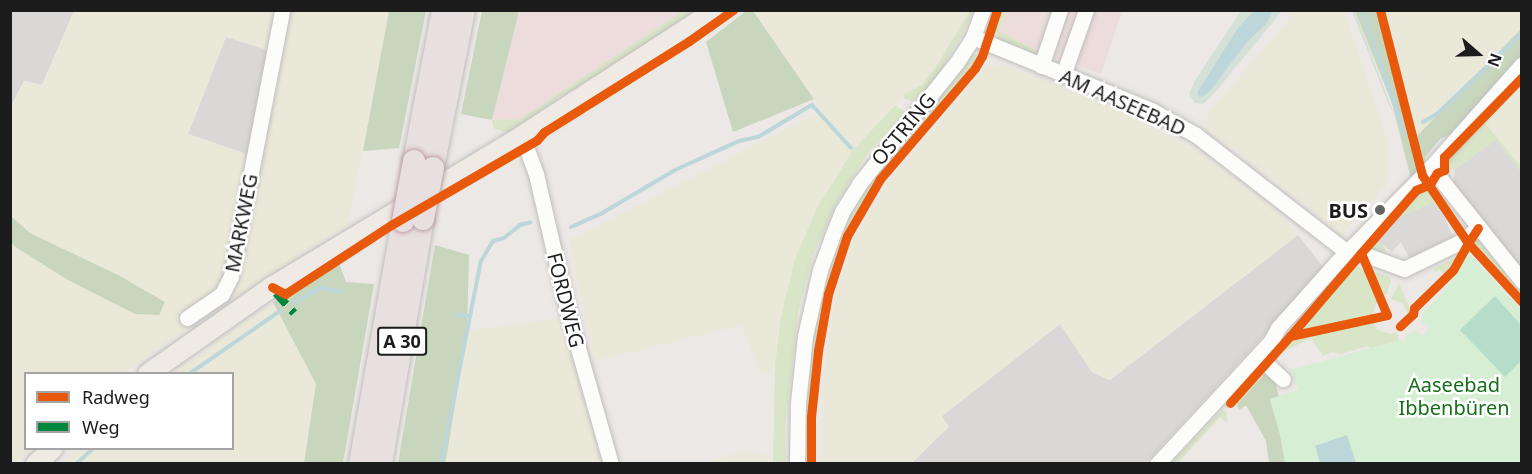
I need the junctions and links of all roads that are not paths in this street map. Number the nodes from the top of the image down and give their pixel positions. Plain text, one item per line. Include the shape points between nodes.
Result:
1 (282, 10) edge
2 (443, 10) edge
3 (464, 10) edge
4 (716, 10) edge
5 (983, 10) edge
6 (1060, 10) edge
7 (1086, 10) edge
8 (973, 37) junction
9 (1521, 64) edge
10 (1041, 66) junction
11 (1063, 75) junction
12 (522, 136) junction
13 (241, 138) dead end
14 (256, 143) junction
15 (423, 164) junction
16 (1431, 167) junction
17 (413, 220) junction
18 (1478, 228) junction
19 (1351, 250) junction
20 (1521, 281) edge
21 (188, 318) dead end
22 (1258, 356) junction
23 (150, 372) edge
24 (1282, 379) dead end
25 (51, 450) edge
26 (36, 464) edge
27 (360, 464) edge
28 (381, 464) edge
29 (611, 464) edge
30 (797, 464) edge
31 (1157, 464) edge

1 - 14 street, MARKWEG
2 - 15 highway, A 30
3 - 15 highway, A 30
4 - 12 main road
5 - 8 street, OSTRING
6 - 10 street
7 - 11 street
8 - 10 street, AM AASEEBAD
8 - 30 street, OSTRING via 919,112 859,184 831,239 805,336
9 - 16 street
10 - 11 street, AM AASEEBAD
11 - 19 street, AM AASEEBAD via 1153,111 1202,139
12 - 23 main road via 272,287
12 - 29 street, FORDWEG via 536,174 568,313
13 - 14 street
14 - 21 street, MARKWEG via 227,288
15 - 17 highway, A 30, bridge
16 - 18 street
16 - 19 street
17 - 27 highway, A 30
17 - 28 highway, A 30
18 - 19 street, AM AASEEBAD via 1460,242 1404,269
18 - 20 street
19 - 22 street via 1278,328
22 - 24 street
22 - 31 street
25 - 26 main road

